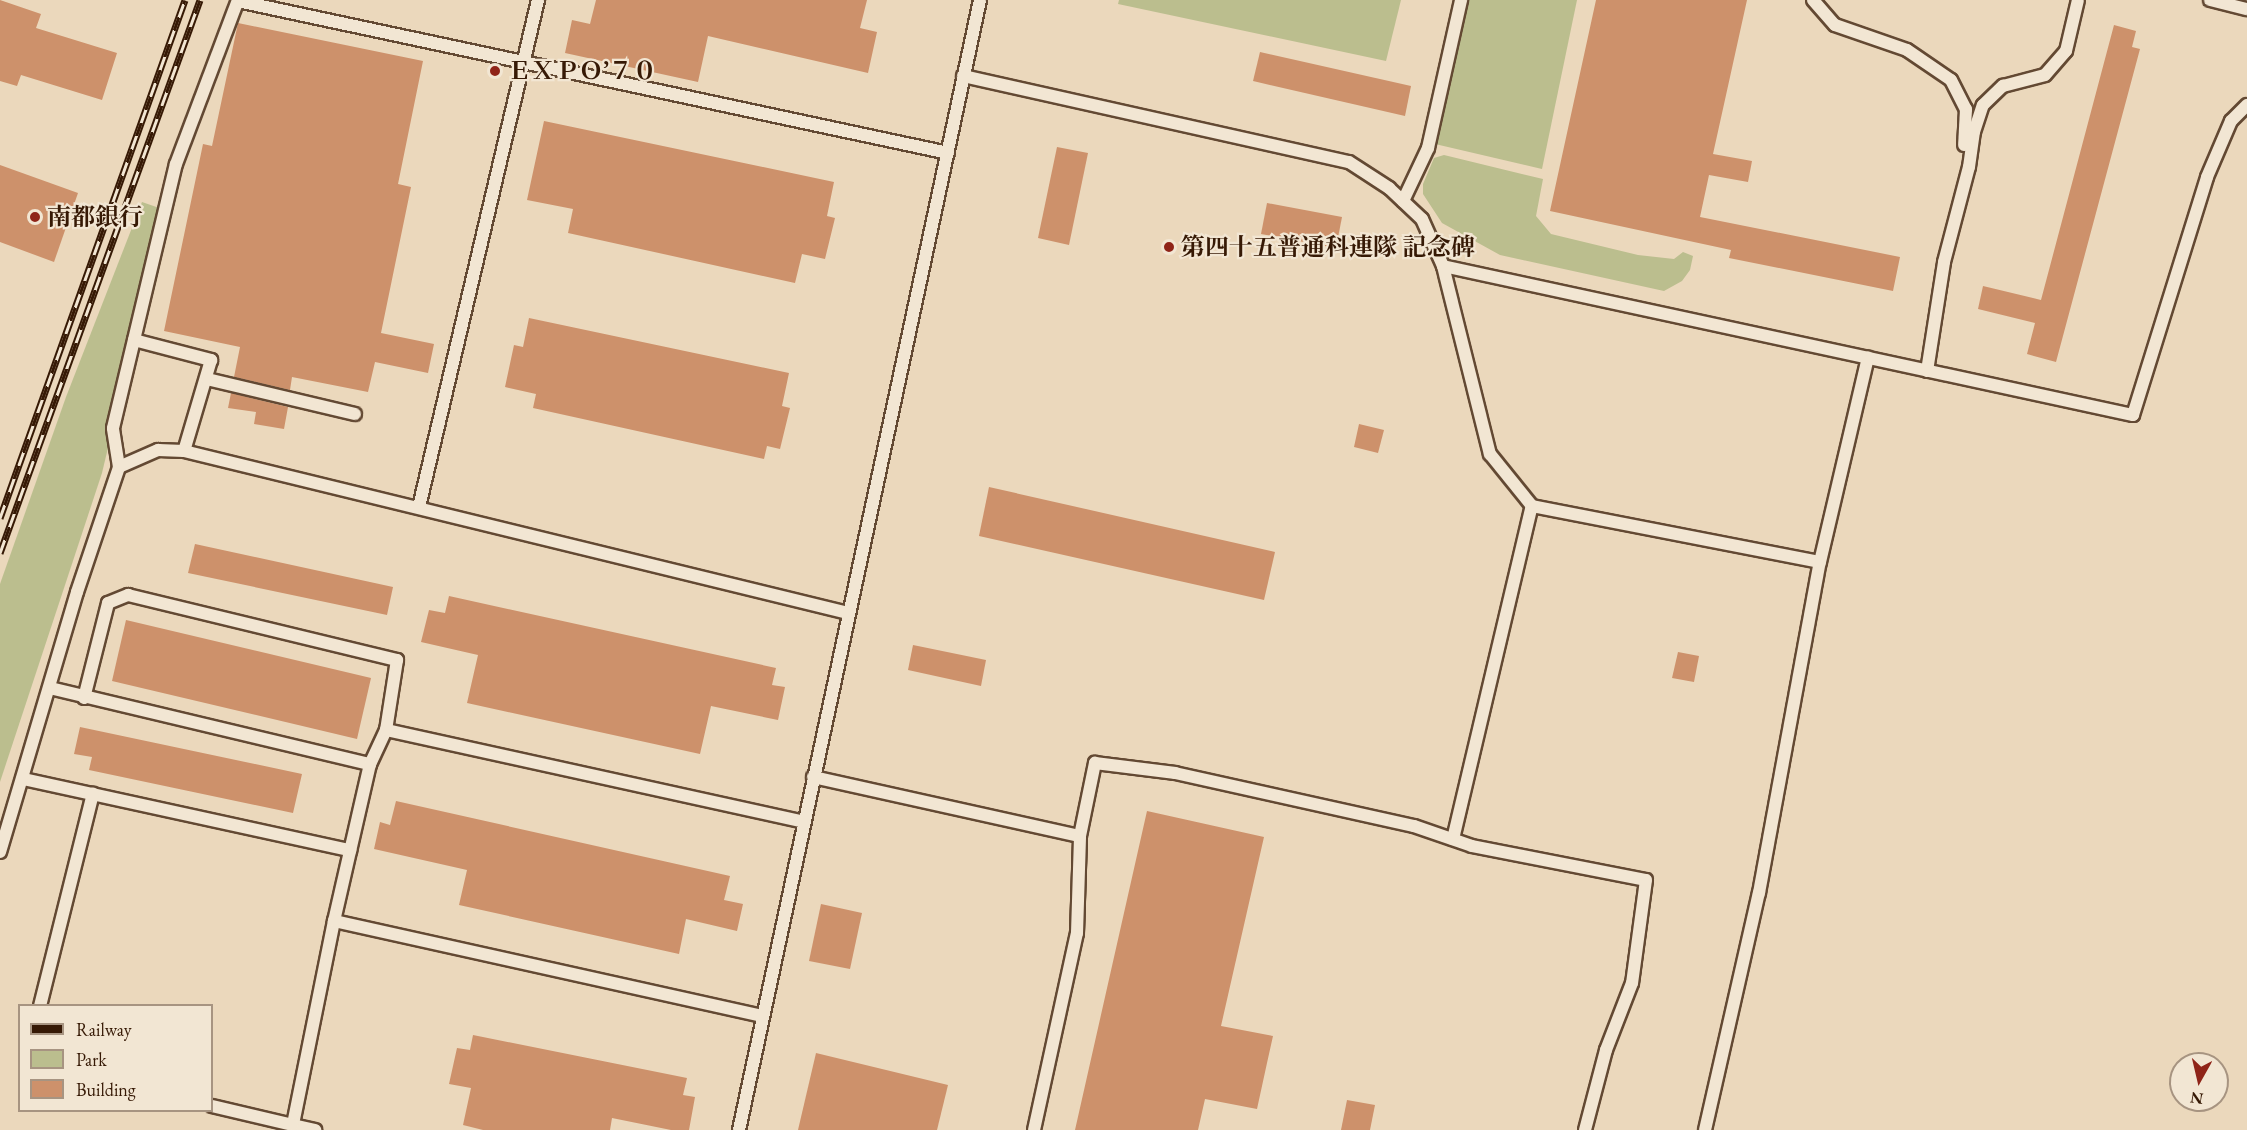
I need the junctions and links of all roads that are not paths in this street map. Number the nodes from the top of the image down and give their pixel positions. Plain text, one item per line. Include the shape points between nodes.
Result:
1 (238, 0) edge
2 (538, 0) edge
3 (981, 0) edge
4 (1461, 0) edge
5 (1813, 0) edge
6 (2078, 0) edge
7 (2210, 0) edge
8 (2247, 9) edge
9 (523, 60) junction
10 (963, 76) junction
11 (2247, 105) edge
12 (948, 153) junction
13 (1403, 201) junction
14 (1944, 262) junction
15 (1443, 266) junction
16 (134, 340) junction
17 (1868, 358) junction
18 (1927, 370) junction
19 (207, 379) junction
20 (355, 414) dead end
21 (184, 451) junction
22 (119, 467) junction
23 (1532, 506) junction
24 (419, 507) junction
25 (1820, 562) junction
26 (848, 613) junction
27 (51, 688) junction
28 (84, 698) junction
29 (386, 730) junction
30 (370, 764) junction
31 (813, 777) junction
32 (23, 778) junction
33 (93, 794) junction
34 (804, 822) junction
35 (1080, 836) junction
36 (1453, 839) junction
37 (350, 850) junction
38 (0, 852) edge
39 (334, 921) junction
40 (40, 1004) edge
41 (763, 1016) junction
42 (213, 1106) edge
43 (293, 1125) junction
44 (315, 1130) edge
45 (739, 1130) edge
46 (1034, 1130) edge
47 (1585, 1130) edge
48 (1705, 1130) edge

1 - 9 lane
1 - 16 lane via 176,164
2 - 9 lane
3 - 10 lane
4 - 13 lane via 1428,148
5 - 14 lane via 1835,25 1907,50 1951,80 1966,109 1966,136
6 - 14 lane via 2066,51 2045,75 2003,86 1983,105
7 - 8 lane
9 - 12 lane
9 - 24 lane
10 - 12 lane
10 - 13 lane via 1349,162
11 - 18 lane via 2231,121 2207,177 2133,415
12 - 26 lane
13 - 15 lane via 1422,219
14 - 18 lane
15 - 17 lane
15 - 23 lane via 1490,454
16 - 19 lane via 211,360
16 - 22 lane via 113,428
17 - 18 lane
17 - 25 lane
19 - 20 lane
19 - 21 lane
21 - 22 lane via 158,450
21 - 24 lane
22 - 27 lane via 77,592
23 - 25 lane
23 - 36 lane
24 - 26 lane
25 - 48 lane via 1759,893
26 - 31 lane
27 - 28 lane
27 - 32 lane
28 - 29 lane via 108,603 128,595 397,660
28 - 30 lane
29 - 30 lane
29 - 34 lane
30 - 37 lane
31 - 34 lane
31 - 35 lane
32 - 33 lane
32 - 38 lane
33 - 37 lane
33 - 40 lane
34 - 41 lane
35 - 36 lane via 1095,763 1175,773 1414,826
35 - 46 lane via 1077,933
36 - 47 lane via 1646,880 1632,982 1606,1050
37 - 39 lane
39 - 41 lane
39 - 43 lane
41 - 45 lane
42 - 43 lane
43 - 44 lane

